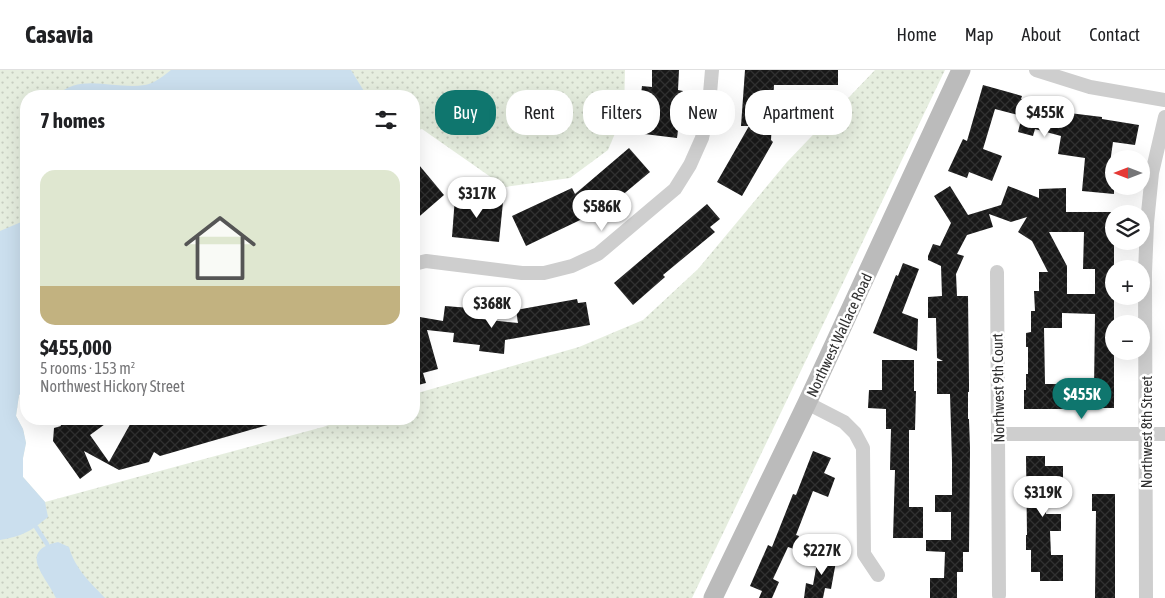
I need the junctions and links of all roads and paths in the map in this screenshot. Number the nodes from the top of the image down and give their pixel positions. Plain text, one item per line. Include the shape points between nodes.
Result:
1 (712, 70) edge
2 (961, 70) edge
3 (1036, 70) edge
4 (1165, 100) edge
5 (1165, 117) edge
6 (420, 262) edge
7 (997, 272) dead end
8 (807, 403) junction
9 (998, 434) junction
10 (1146, 434) junction
11 (1165, 434) edge
12 (878, 575) dead end
13 (999, 595) dead end
14 (713, 598) edge
15 (1146, 598) edge

1 - 6 street via 702,138 690,165 675,189 598,254 572,266 544,273
2 - 8 street, Northwest Wallace Road
3 - 4 street via 1090,87
5 - 10 street, Northwest 8th Street via 1152,173 1147,223
7 - 9 street, Northwest 9th Court
8 - 12 street via 844,422 856,432 863,448 864,554
8 - 14 street, Northwest Wallace Road
9 - 10 street
9 - 13 street, Northwest 9th Court
10 - 11 street
10 - 15 street, Northwest 8th Street

